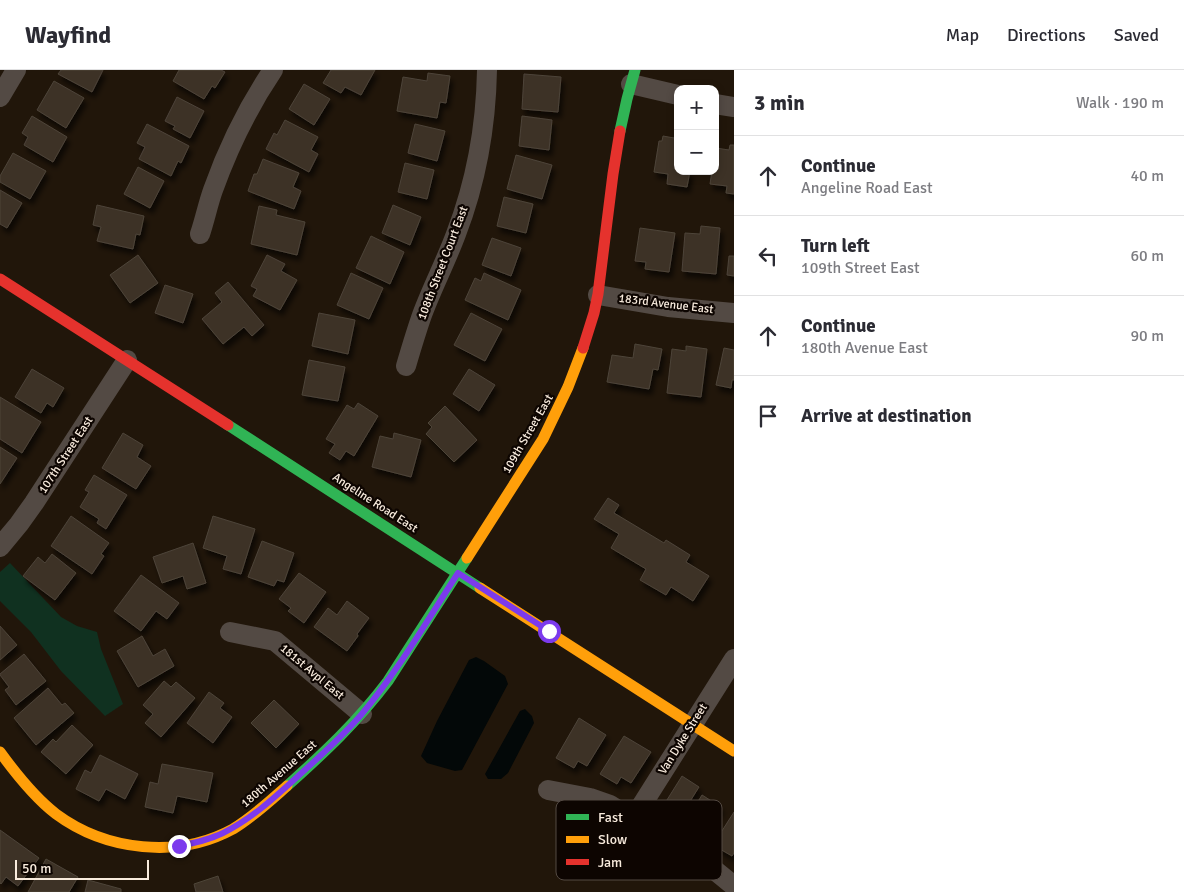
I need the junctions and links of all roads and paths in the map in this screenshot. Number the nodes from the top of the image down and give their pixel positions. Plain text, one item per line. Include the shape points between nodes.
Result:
1 (16, 70) edge
2 (273, 70) edge
3 (487, 70) edge
4 (633, 77) edge
5 (674, 94) edge
6 (0, 97) edge
7 (719, 105) edge
8 (734, 107) edge
9 (200, 234) dead end
10 (0, 279) edge
11 (598, 295) junction
12 (734, 313) edge
13 (127, 360) junction
14 (406, 366) dead end
15 (0, 546) edge
16 (458, 573) junction
17 (230, 632) dead end
18 (734, 660) edge
19 (362, 714) junction
20 (692, 724) junction
21 (734, 751) edge
22 (0, 752) edge
23 (548, 790) dead end
24 (596, 800) edge
25 (644, 800) edge
26 (722, 876) edge
27 (734, 886) edge

1 - 6 street
2 - 9 street via 246,113 228,152 212,191
3 - 14 street, 108th Street Court East via 481,140 472,186 422,315
4 - 5 street
4 - 11 street, 109th Street East via 611,187
7 - 8 street
10 - 13 street, Angeline Road East
11 - 12 street, 183rd Avenue East
11 - 16 street, 109th Street East via 579,362 563,402
13 - 15 street, 107th Street East via 34,503
13 - 16 street, Angeline Road East
16 - 19 street, 109th Street East via 388,681
16 - 20 street, Angeline Road East
17 - 19 street, 181st Avpl East via 275,641
18 - 20 street, Van Dyke Street
19 - 22 street, 180th Avenue East via 324,753 244,822 204,841 179,846 139,847 90,834 43,802
20 - 21 street, Angeline Road East
20 - 25 street, Van Dyke Street
23 - 24 street
26 - 27 street

